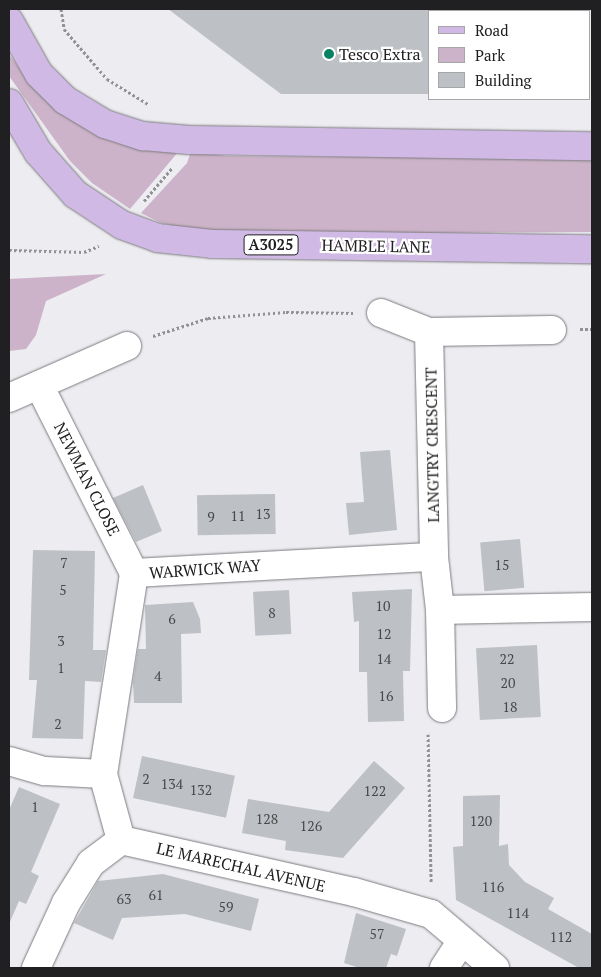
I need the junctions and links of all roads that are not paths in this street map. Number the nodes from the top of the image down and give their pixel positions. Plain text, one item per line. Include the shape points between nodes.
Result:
1 (9, 21) edge
2 (9, 103) edge
3 (592, 146) edge
4 (592, 249) edge
5 (381, 313) road end
6 (552, 330) dead end
7 (429, 332) junction
8 (137, 342) road end
9 (39, 385) junction
10 (9, 398) edge
11 (434, 557) junction
12 (134, 573) junction
13 (592, 607) edge
14 (440, 610) junction
15 (442, 708) road end
16 (9, 761) edge
17 (103, 774) junction
18 (122, 840) junction
19 (461, 942) junction
20 (36, 968) edge
21 (444, 968) edge
22 (495, 968) edge

1 - 3 main road via 39,74 66,100 105,124 143,136 189,140
2 - 4 main road, HAMBLE LANE / A3025 via 38,152 75,194 122,225 156,238 212,244
5 - 7 street
6 - 7 street
7 - 11 street, LANGTRY CRESCENT
8 - 9 street
9 - 10 street
9 - 12 street, NEWMAN CLOSE
11 - 12 street, WARWICK WAY
11 - 14 street
12 - 17 street, WARWICK WAY
13 - 14 street
14 - 15 street
16 - 17 street via 45,771
17 - 18 street, WARWICK WAY
18 - 19 street, LE MARECHAL AVENUE via 354,892 431,914
18 - 20 street via 92,863 66,903
19 - 21 street
19 - 22 street, LE MARECHAL AVENUE

